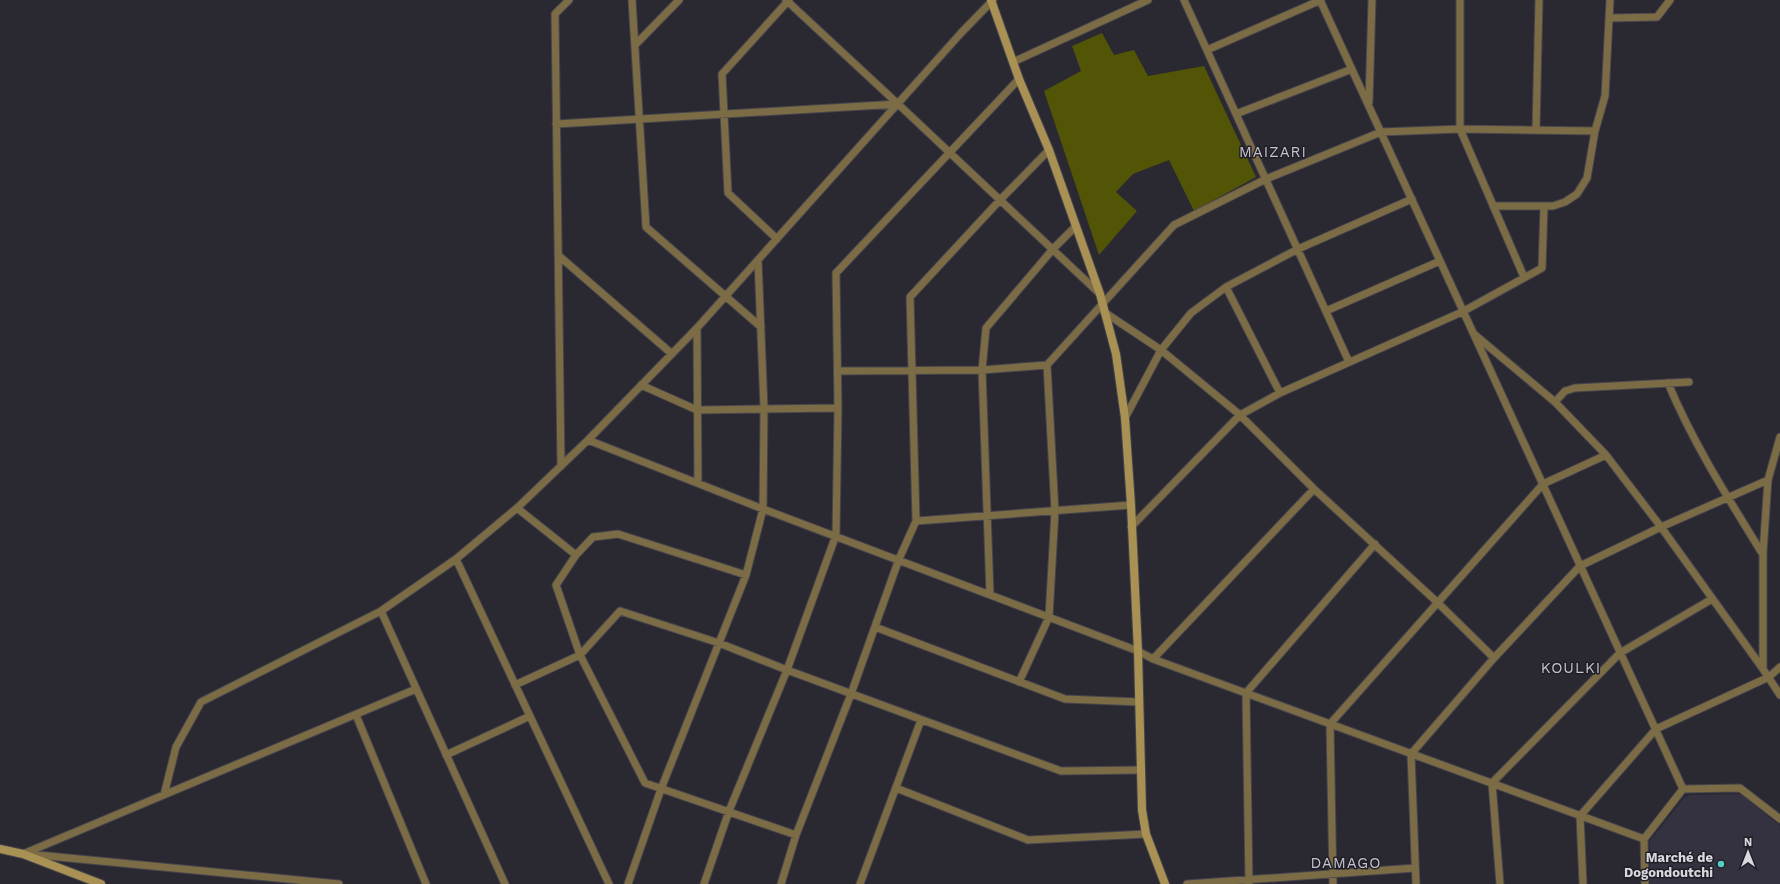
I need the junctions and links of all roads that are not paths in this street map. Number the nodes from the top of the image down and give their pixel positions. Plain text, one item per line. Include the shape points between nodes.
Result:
1 (569, 0) edge
2 (632, 0) edge
3 (679, 0) edge
4 (992, 0) edge
5 (1148, 0) edge
6 (1184, 0) edge
7 (1321, 0) edge
8 (1372, 0) edge
9 (1460, 0) edge
10 (1539, 0) edge
11 (1610, 0) edge
12 (1670, 0) edge
13 (787, 1) edge
14 (1610, 18) junction
15 (636, 44) junction
16 (1206, 50) junction
17 (1013, 62) junction
18 (1352, 69) junction
19 (1019, 79) junction
20 (898, 104) junction
21 (1368, 105) junction
22 (724, 114) junction
23 (1236, 114) junction
24 (640, 119) junction
25 (556, 124) junction
26 (1460, 129) junction
27 (1536, 129) junction
28 (1595, 131) junction
29 (1381, 132) junction
30 (1049, 150) junction
31 (948, 152) junction
32 (1266, 179) junction
33 (1412, 198) junction
34 (1000, 200) junction
35 (1494, 206) junction
36 (1544, 206) junction
37 (1076, 226) junction
38 (777, 238) junction
39 (1053, 249) junction
40 (1298, 249) junction
41 (558, 254) junction
42 (758, 260) junction
43 (1440, 261) junction
44 (1524, 277) junction
45 (1226, 287) junction
46 (1100, 294) junction
47 (726, 296) junction
48 (1102, 303) junction
49 (1326, 311) junction
50 (1104, 312) junction
51 (1462, 312) junction
52 (761, 327) junction
53 (697, 328) junction
54 (1474, 333) junction
55 (1162, 350) junction
56 (672, 354) junction
57 (1349, 362) junction
58 (1047, 365) junction
59 (982, 370) junction
60 (838, 371) junction
61 (912, 371) junction
62 (1689, 382) dead end
63 (1668, 383) junction
64 (642, 385) junction
65 (1280, 393) junction
66 (1555, 402) junction
67 (764, 408) junction
68 (838, 408) junction
69 (697, 410) junction
70 (1240, 415) junction
71 (1125, 418) junction
72 (1780, 437) edge
73 (588, 440) junction
74 (1606, 455) junction
75 (562, 466) junction
76 (1768, 480) junction
77 (698, 482) junction
78 (1543, 484) junction
79 (1314, 489) junction
80 (1727, 497) junction
81 (1131, 505) junction
82 (517, 508) junction
83 (763, 509) junction
84 (1055, 511) junction
85 (988, 517) junction
86 (916, 521) junction
87 (1131, 527) junction
88 (1661, 527) junction
89 (836, 535) junction
90 (1375, 544) junction
91 (1762, 553) junction
92 (576, 555) junction
93 (456, 559) junction
94 (899, 559) junction
95 (1580, 566) junction
96 (746, 575) junction
97 (990, 594) junction
98 (1712, 598) junction
99 (1437, 602) junction
100 (381, 611) junction
101 (1049, 617) junction
102 (875, 627) junction
103 (718, 643) junction
104 (1138, 651) junction
105 (1620, 652) junction
106 (580, 655) junction
107 (1494, 658) junction
108 (1154, 659) junction
109 (1780, 667) edge
110 (1763, 668) junction
111 (787, 670) junction
112 (1769, 677) junction
113 (1019, 682) junction
114 (516, 685) junction
115 (416, 690) junction
116 (1246, 693) junction
117 (851, 694) junction
118 (1780, 696) edge
119 (1138, 702) junction
120 (356, 715) junction
121 (530, 716) junction
122 (921, 720) junction
123 (1330, 724) junction
124 (1656, 729) junction
125 (1411, 754) junction
126 (446, 755) junction
127 (1141, 770) junction
128 (1492, 783) junction
129 (896, 788) junction
130 (661, 789) junction
131 (1683, 789) junction
132 (164, 795) junction
133 (729, 811) junction
134 (1580, 816) junction
135 (1780, 819) edge
136 (1146, 834) junction
137 (796, 835) junction
138 (1644, 839) junction
139 (0, 849) edge
140 (23, 854) junction
141 (1415, 868) junction
142 (1332, 874) junction
143 (1249, 881) edge
144 (101, 884) edge
145 (339, 884) edge
146 (426, 884) edge
147 (505, 884) edge
148 (609, 884) edge
149 (628, 884) edge
150 (704, 884) edge
151 (781, 884) edge
152 (860, 884) edge
153 (1165, 884) edge
154 (1187, 884) edge
155 (1333, 884) edge
156 (1416, 884) edge
157 (1500, 884) edge
158 (1584, 884) edge
159 (1645, 884) edge

1 - 25 street via 555,14
2 - 15 street
3 - 15 street
4 - 17 main road
4 - 20 street
5 - 17 street
6 - 16 street
7 - 16 street
7 - 18 street
8 - 21 street
9 - 26 street
10 - 27 street
11 - 14 street
12 - 14 street via 1657,17
13 - 20 street
13 - 22 street via 722,74
14 - 28 street via 1605,96
15 - 24 street
16 - 23 street
17 - 19 main road
18 - 21 street
18 - 23 street
19 - 30 main road
19 - 31 street
20 - 22 street
20 - 31 street
20 - 38 street
21 - 29 street
22 - 24 street
22 - 38 street via 728,193
23 - 32 street
24 - 25 street
24 - 47 street via 646,227
25 - 41 street
26 - 27 street
26 - 29 street
26 - 35 street
27 - 28 street
28 - 36 street via 1587,178 1577,194 1565,202
29 - 32 street
29 - 33 street
30 - 34 street
30 - 37 main road
31 - 34 street
31 - 60 street via 836,272
32 - 40 street
32 - 48 street via 1174,225
33 - 40 street
33 - 43 street
34 - 39 street
34 - 61 street via 910,297
35 - 36 street
35 - 44 street
36 - 44 street via 1542,268
37 - 39 street
37 - 46 main road
38 - 42 street
39 - 46 street
39 - 59 street via 986,328
40 - 45 street
40 - 49 street
41 - 56 street
41 - 75 street
42 - 47 street
42 - 52 street
43 - 49 street
43 - 51 street
44 - 51 street
45 - 55 street via 1191,313
45 - 65 street
46 - 48 main road
47 - 52 street
47 - 53 street
48 - 50 main road
48 - 58 street
49 - 57 street
50 - 55 street
50 - 71 main road via 1116,354
51 - 54 street
51 - 57 street
52 - 67 street
53 - 56 street
53 - 69 street
54 - 66 street
54 - 78 street
55 - 70 street
55 - 71 street
56 - 64 street
57 - 65 street
58 - 59 street
58 - 84 street
59 - 61 street
59 - 85 street
60 - 61 street
60 - 68 street
61 - 86 street
62 - 63 street
63 - 66 street via 1575,388 1565,391
63 - 80 street via 1683,418
64 - 69 street
64 - 73 street
65 - 70 street
66 - 74 street
67 - 68 street
67 - 69 street
67 - 83 street
68 - 89 street
69 - 77 street
70 - 79 street
70 - 87 street
71 - 81 main road
72 - 76 street
73 - 75 street
73 - 77 street
74 - 78 street
74 - 88 street
75 - 82 street
76 - 80 street
76 - 91 street
77 - 83 street
78 - 95 street
78 - 99 street
79 - 90 street
79 - 108 street
80 - 88 street
80 - 91 street
81 - 84 street
81 - 87 main road
82 - 92 street
82 - 93 street
83 - 89 street
83 - 96 street
84 - 85 street
84 - 101 street
85 - 86 street
85 - 97 street
86 - 94 street
87 - 104 main road
88 - 95 street
88 - 98 street
89 - 94 street
89 - 111 street
90 - 99 street
90 - 116 street
91 - 110 street
92 - 96 street via 593,537 618,534
92 - 106 street via 556,585
93 - 100 street
93 - 114 street
94 - 97 street
94 - 102 street
95 - 105 street
95 - 107 street
96 - 103 street
97 - 101 street
98 - 105 street
98 - 110 street
99 - 107 street
99 - 123 street
100 - 115 street
100 - 132 street via 201,702 176,747
101 - 104 street
101 - 113 street
102 - 113 street
102 - 117 street
103 - 106 street via 620,611
103 - 111 street
103 - 130 street
104 - 108 street
104 - 119 main road
105 - 124 street
105 - 128 street
106 - 114 street
106 - 130 street via 645,782
107 - 125 street
108 - 116 street
109 - 112 street
110 - 112 street
111 - 117 street
111 - 133 street
112 - 118 street
112 - 124 street
113 - 119 street via 1065,699
114 - 121 street
115 - 120 street
115 - 126 street
116 - 123 street
116 - 143 street
117 - 122 street
117 - 137 street
119 - 127 main road
120 - 132 street
120 - 146 street
121 - 126 street
121 - 148 street
122 - 127 street via 1061,771
122 - 129 street
123 - 125 street
123 - 142 street
124 - 131 street
124 - 134 street
125 - 128 street
125 - 141 street
126 - 147 street
127 - 136 main road via 1142,810
128 - 134 street
128 - 157 street
129 - 136 street via 1028,840
129 - 152 street
130 - 133 street
130 - 149 street
131 - 135 street via 1740,788
131 - 138 street
132 - 140 street
133 - 137 street
133 - 150 street
134 - 138 street
134 - 158 street
136 - 153 main road
137 - 151 street
138 - 159 street
139 - 140 main road
140 - 144 main road
140 - 145 street
141 - 142 street
141 - 156 street
142 - 143 street
142 - 155 street
143 - 154 street

